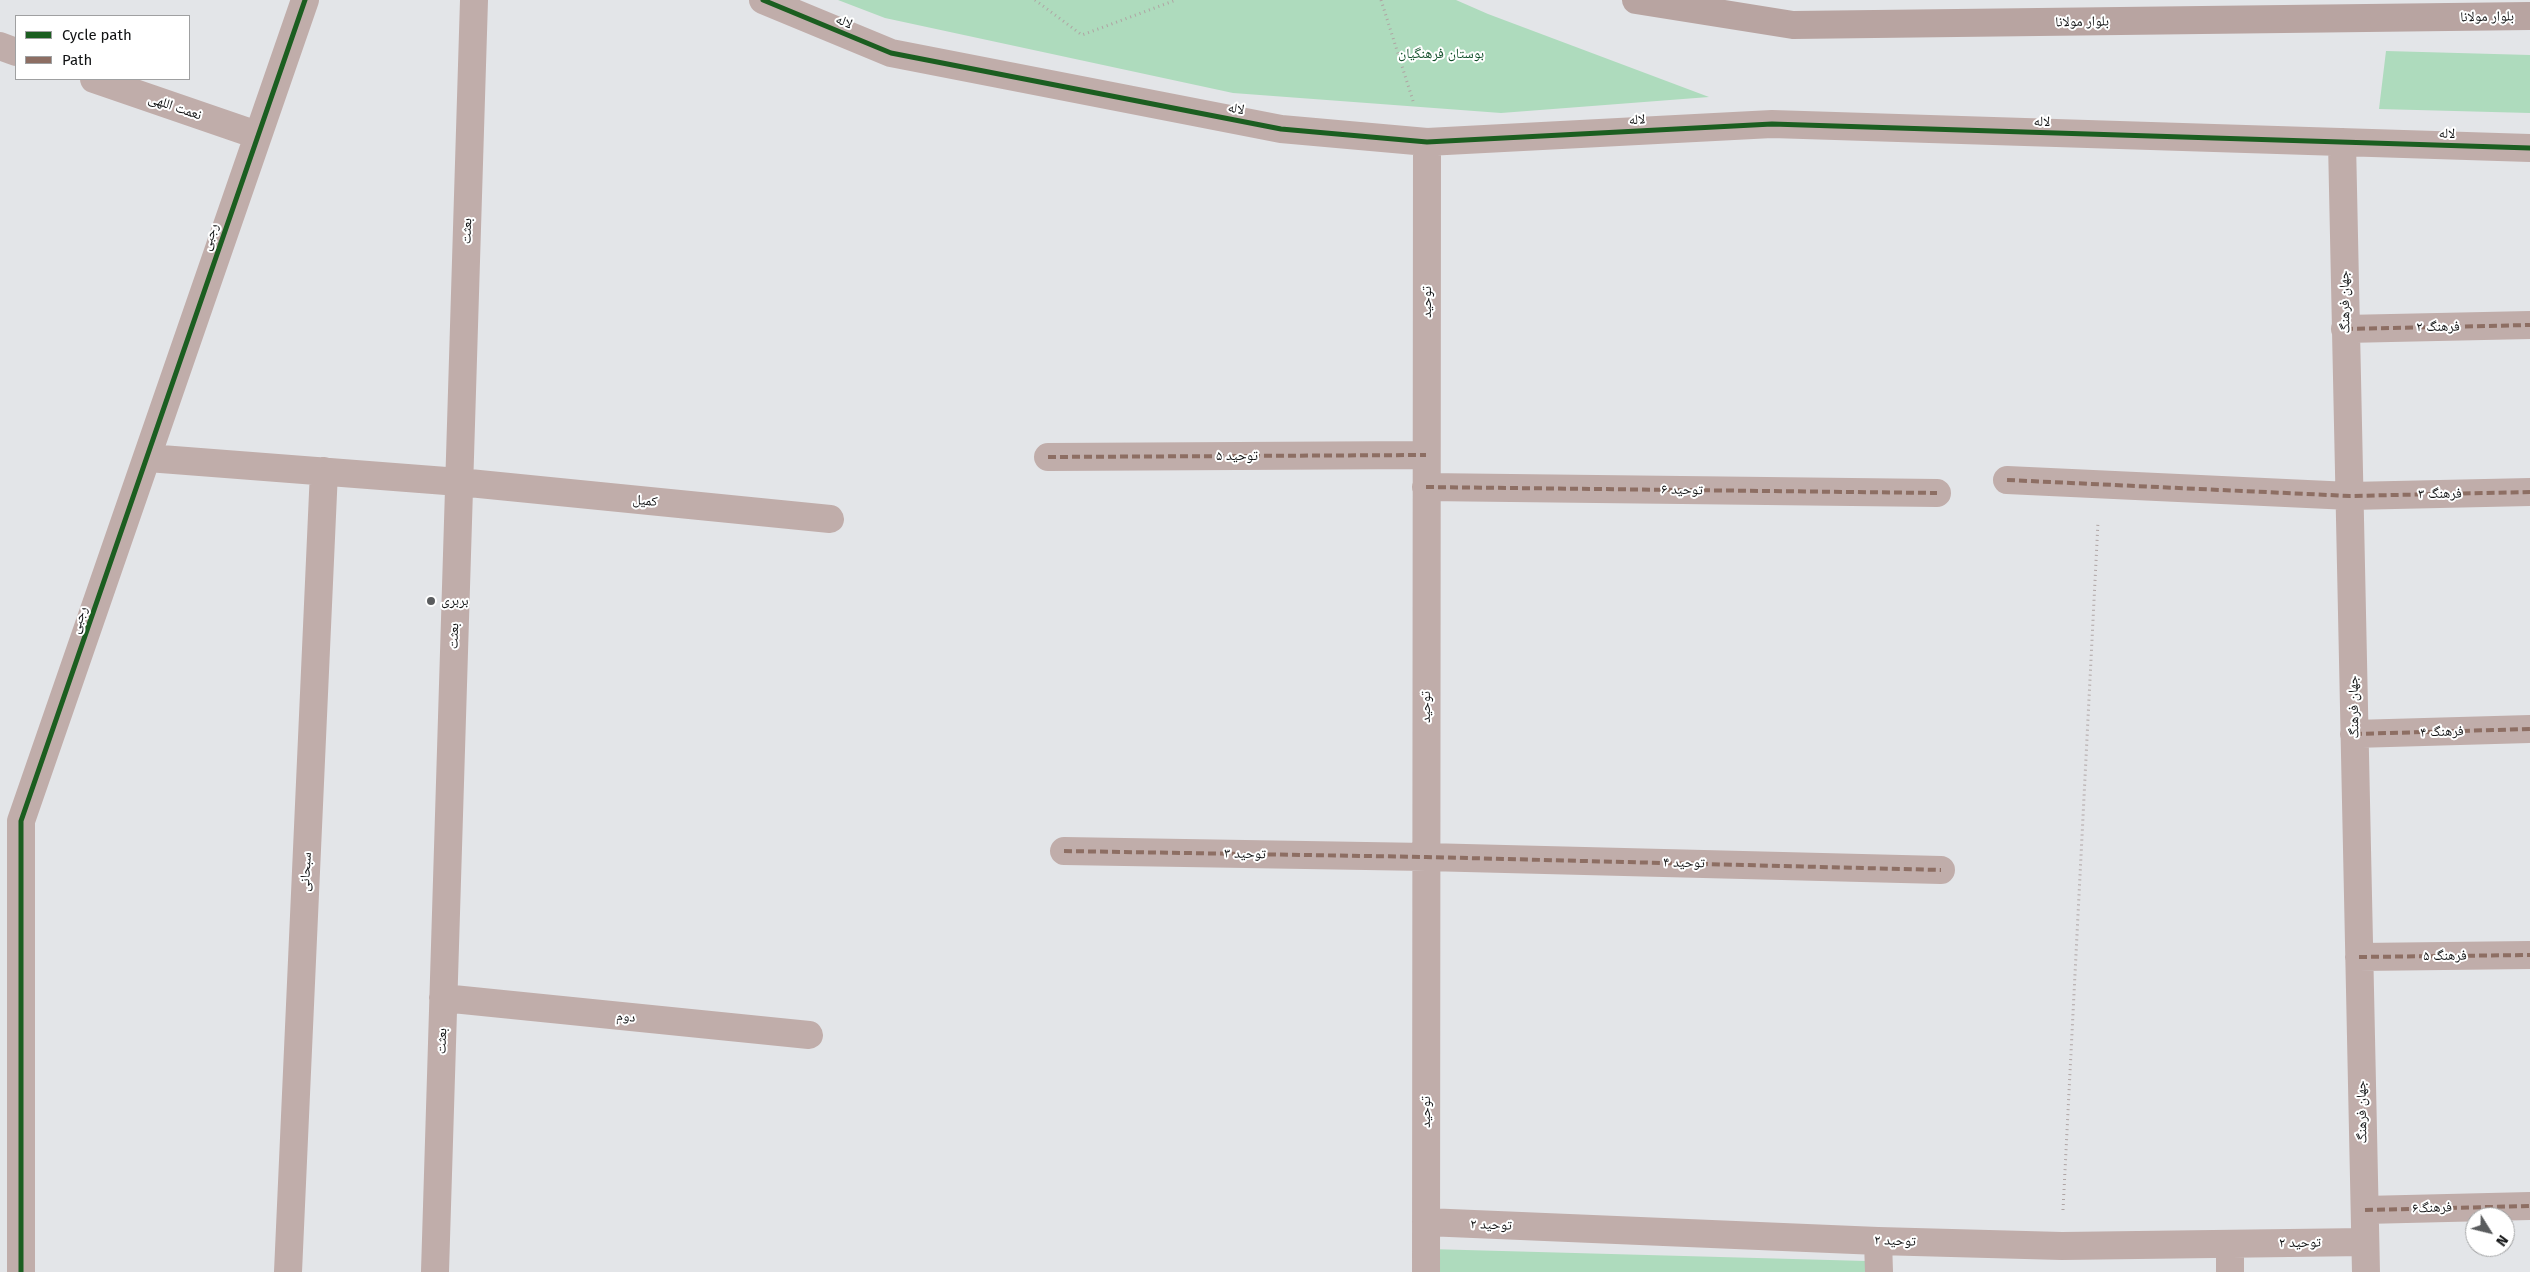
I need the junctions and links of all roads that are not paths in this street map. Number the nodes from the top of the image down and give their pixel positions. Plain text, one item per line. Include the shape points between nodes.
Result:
1 (305, 0) edge
2 (474, 0) edge
3 (762, 0) edge
4 (1636, 0) edge
5 (2530, 16) edge
6 (0, 46) edge
7 (15, 52) edge
8 (97, 80) edge
9 (257, 134) junction
10 (1427, 142) junction
11 (2342, 142) junction
12 (2530, 148) edge
13 (2530, 325) edge
14 (2345, 329) junction
15 (1426, 455) junction
16 (1048, 457) dead end
17 (148, 458) junction
18 (324, 471) junction
19 (2007, 480) dead end
20 (459, 482) junction
21 (1426, 488) junction
22 (2530, 492) edge
23 (1937, 493) dead end
24 (2350, 496) junction
25 (830, 519) dead end
26 (2530, 729) edge
27 (2354, 734) junction
28 (11, 817) edge
29 (1064, 851) dead end
30 (1426, 857) junction
31 (1941, 870) dead end
32 (2530, 955) edge
33 (2359, 957) junction
34 (443, 998) junction
35 (809, 1036) dead end
36 (2530, 1206) edge
37 (2365, 1210) junction
38 (1426, 1222) junction
39 (1878, 1241) junction
40 (2365, 1242) junction
41 (2230, 1244) junction
42 (21, 1272) edge
43 (288, 1272) edge
44 (435, 1272) edge
45 (1426, 1272) edge
46 (1879, 1272) edge
47 (2230, 1272) edge
48 (2366, 1272) edge

1 - 9 street, رجبی
2 - 20 street, بعثت
3 - 10 street, لاله via 891,53 1281,129
4 - 5 main road, بلوار مولانا via 1794,25
6 - 7 street
8 - 9 street, نعمت اللهی
9 - 17 street, رجبی
10 - 11 street, لاله via 1772,124
10 - 15 street, توحید
11 - 12 street, لاله
11 - 14 street, جهان فرهنگ
13 - 14 street, فرهنگ ۲
14 - 24 street, جهان فرهنگ
15 - 16 street, توحید ۵
15 - 21 street, توحید
17 - 18 street, کمیل
17 - 28 street, رجبی
18 - 20 street, کمیل
18 - 43 street, سبحانی
19 - 24 street, فرهنگ ۳
20 - 25 street, کمیل
20 - 34 street, بعثت
21 - 23 street, توحید ۶
21 - 30 street, توحید
22 - 24 street, فرهنگ ۳
24 - 27 street, جهان فرهنگ
26 - 27 street, فرهنگ ۴
27 - 33 street, جهان فرهنگ
28 - 42 street, رجبی
29 - 30 street, توحید ۳
30 - 31 street, توحید ۴
30 - 38 street, توحید
32 - 33 street, فرهنگ ۵
33 - 37 street, جهان فرهنگ
34 - 35 street, دوم
34 - 44 street, بعثت
36 - 37 street, فرهنگ۶
37 - 40 street, جهان فرهنگ
38 - 39 street, توحید ۲
38 - 45 street, توحید
39 - 41 street, توحید ۲ via 2062,1246
39 - 46 street
40 - 41 street, توحید ۲
40 - 48 street, جهان فرهنگ
41 - 47 street

